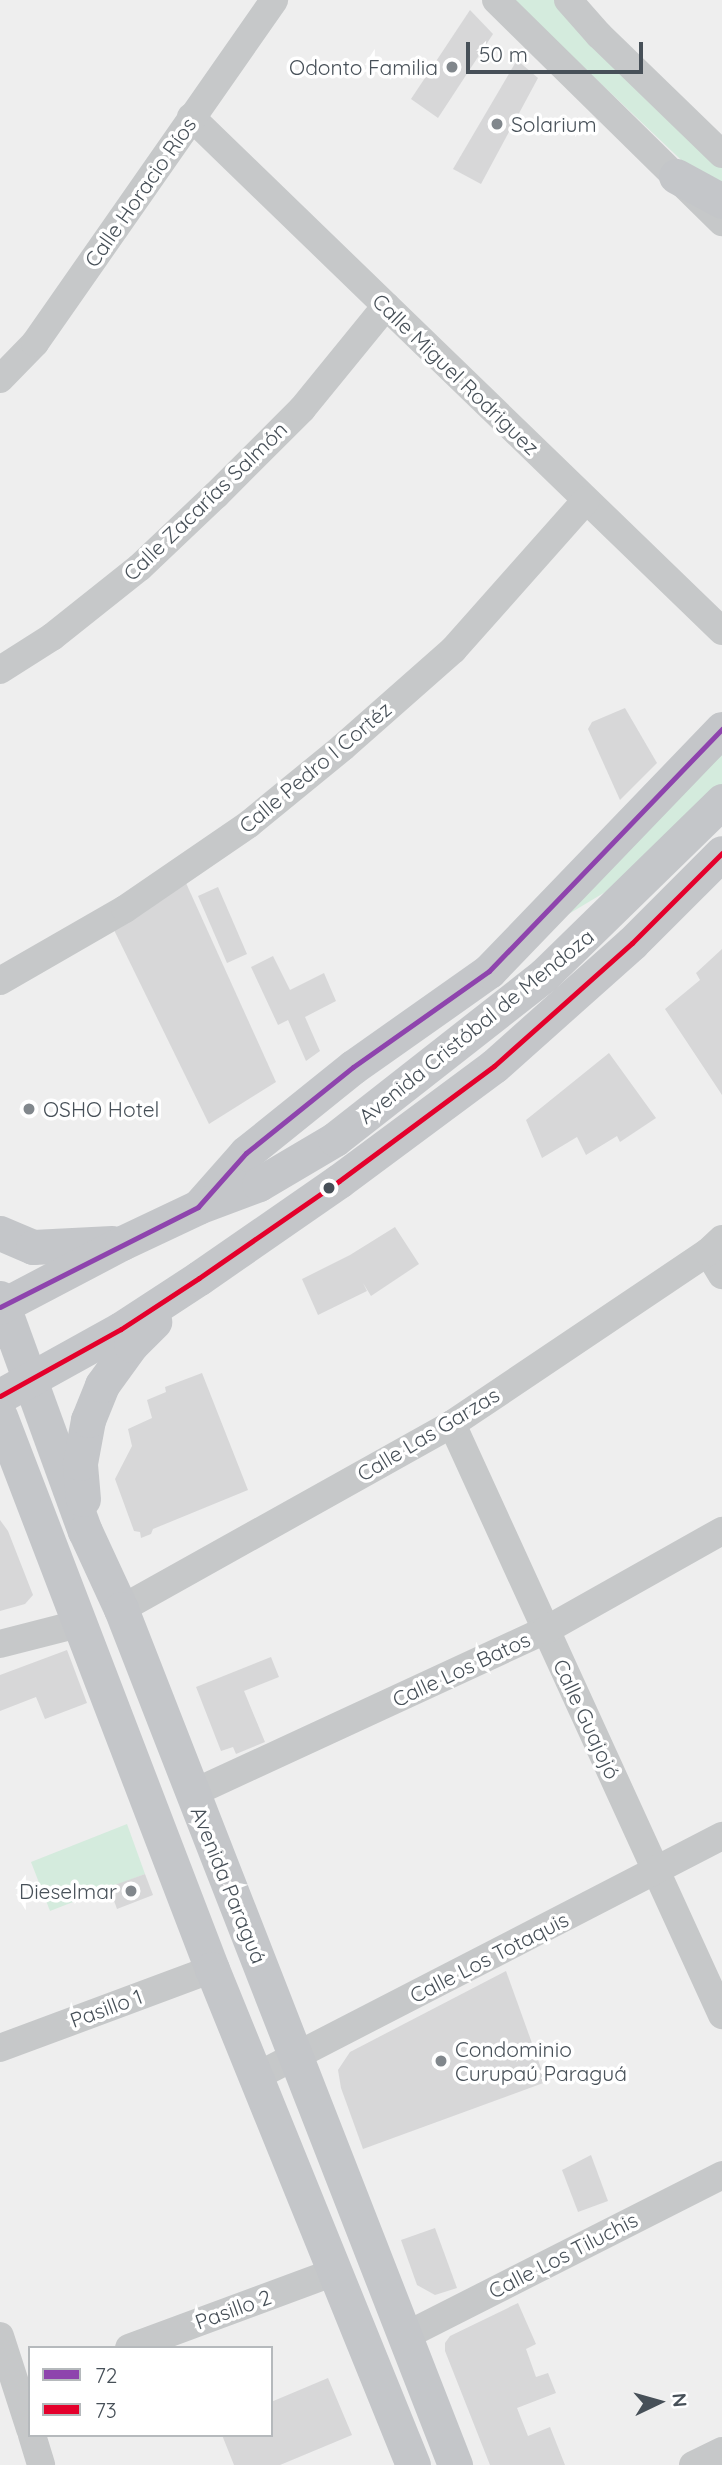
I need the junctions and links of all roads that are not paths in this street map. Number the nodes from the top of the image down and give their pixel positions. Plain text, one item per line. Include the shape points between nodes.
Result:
1 (274, 0) edge
2 (568, 0) edge
3 (498, 1) edge
4 (191, 117) junction
5 (722, 154) edge
6 (676, 176) junction
7 (722, 201) edge
8 (722, 222) edge
9 (386, 306) junction
10 (0, 379) edge
11 (586, 500) junction
12 (722, 631) edge
13 (0, 670) edge
14 (722, 729) edge
15 (722, 801) edge
16 (722, 853) edge
17 (611, 913) junction
18 (489, 971) junction
19 (0, 981) edge
20 (198, 1207) junction
21 (0, 1233) edge
22 (122, 1242) junction
23 (717, 1255) edge
24 (199, 1278) junction
25 (7, 1355) edge
26 (452, 1424) junction
27 (0, 1484) edge
28 (45, 1531) junction
29 (85, 1531) junction
30 (722, 1531) edge
31 (121, 1609) junction
32 (78, 1624) junction
33 (546, 1630) junction
34 (0, 1644) edge
35 (193, 1793) junction
36 (722, 1836) edge
37 (656, 1871) junction
38 (212, 1969) junction
39 (722, 2015) edge
40 (0, 2048) edge
41 (297, 2057) junction
42 (255, 2077) junction
43 (722, 2175) edge
44 (337, 2271) junction
45 (0, 2336) edge
46 (405, 2336) junction
47 (135, 2346) edge
48 (16, 2390) edge
49 (28, 2423) edge
50 (33, 2437) edge
51 (722, 2451) edge
52 (41, 2465) edge
53 (413, 2465) edge
54 (455, 2465) edge
55 (693, 2465) edge

1 - 4 street, Calle Horacio Ríos
2 - 5 street
3 - 6 street
4 - 9 street, Calle Miguel Rodriguez
4 - 10 street, Calle Horacio Ríos via 35,343
6 - 7 main road
6 - 8 street
9 - 11 street, Calle Miguel Rodriguez
9 - 13 street, Calle Zacarías Salmón via 302,409 140,567
11 - 12 street, Calle Miguel Rodriguez
11 - 19 street, Calle Pedro I Cortéz via 453,650 312,773 249,824 125,909
14 - 18 main road, Avenida Cristóbal de Mendoza
15 - 17 main road, Avenida Cristóbal de Mendoza
16 - 24 main road, Avenida Cristóbal de Mendoza via 632,943 494,1066
17 - 18 main road
17 - 20 main road, Avenida Cristóbal de Mendoza via 544,975 335,1139 259,1184
18 - 20 main road, Avenida Cristóbal de Mendoza via 353,1068 246,1153
20 - 22 main road, Avenida Cristóbal de Mendoza
21 - 22 main road via 33,1247
22 - 25 main road, Avenida Cristóbal de Mendoza
23 - 26 street, Calle Las Garzas
24 - 25 main road, Avenida Cristóbal de Mendoza via 63,1362
24 - 29 main road via 131,1345 102,1385 88,1420 80,1463
25 - 28 main road
25 - 29 main road, Avenida Paraguá via 45,1423
26 - 31 street, Calle Las Garzas
26 - 33 street, Calle Guajojó
27 - 28 main road
28 - 32 main road
29 - 31 main road, Avenida Paraguá
30 - 33 street, Calle Los Batos
31 - 35 main road, Avenida Paraguá
32 - 34 street
32 - 38 main road
33 - 35 street, Calle Los Batos
33 - 37 street, Calle Guajojó
35 - 41 main road, Avenida Paraguá
36 - 37 street, Calle Los Totaquis
37 - 39 street, Calle Guajojó
37 - 41 street, Calle Los Totaquis
38 - 40 street, Pasillo 1
38 - 42 main road
41 - 42 street, Calle Los Totaquis
41 - 46 main road, Avenida Paraguá
42 - 44 main road
43 - 46 street, Calle Los Tiluchis
44 - 47 street, Pasillo 2
44 - 53 main road
45 - 48 street
46 - 54 main road, Avenida Paraguá
48 - 49 street
50 - 52 street
51 - 55 street

